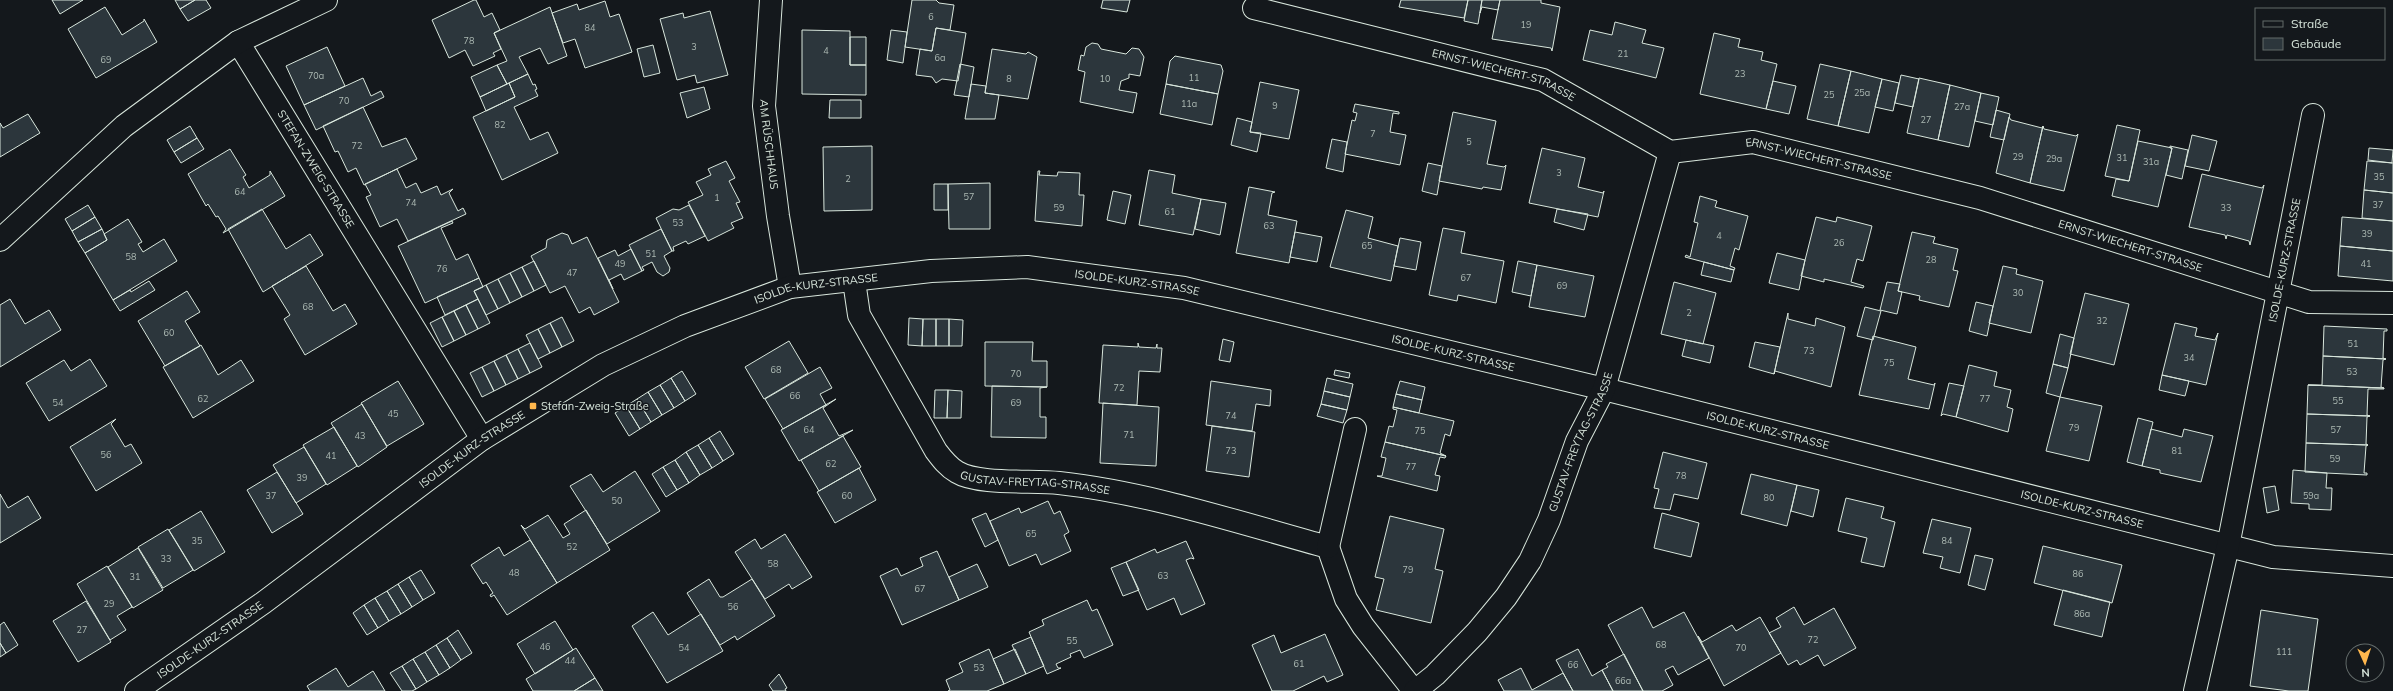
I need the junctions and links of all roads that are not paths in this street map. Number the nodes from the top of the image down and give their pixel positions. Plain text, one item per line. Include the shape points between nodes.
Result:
1 (326, 0) edge
2 (771, 0) edge
3 (1254, 8) dead end
4 (238, 42) junction
5 (2313, 115) dead end
6 (1670, 152) junction
7 (0, 240) edge
8 (854, 281) junction
9 (790, 287) junction
10 (2276, 293) junction
11 (2393, 303) edge
12 (1604, 389) junction
13 (1356, 429) dead end
14 (482, 439) junction
15 (2228, 546) junction
16 (1328, 548) junction
17 (2393, 566) edge
18 (136, 691) edge
19 (1414, 691) edge
20 (2195, 691) edge

1 - 4 street
2 - 9 street, AM RÜSCHHAUS via 764,106
3 - 6 street, ERNST-WIECHERT-STRASSE via 1543,80
4 - 7 street via 124,126
4 - 14 street, STEFAN-ZWEIG-STRASSE
5 - 10 street, ISOLDE-KURZ-STRASSE
6 - 10 street, ERNST-WIECHERT-STRASSE via 1753,142 1980,198
6 - 12 street, GUSTAV-FREYTAG-STRASSE
8 - 9 street, ISOLDE-KURZ-STRASSE
8 - 12 street, ISOLDE-KURZ-STRASSE via 931,271 1027,267 1184,288
8 - 16 street, GUSTAV-FREYTAG-STRASSE via 858,315 936,451 944,463 958,473 987,479 1059,482 1147,498
9 - 14 street, ISOLDE-KURZ-STRASSE via 685,326 602,365
10 - 11 street, ERNST-WIECHERT-STRASSE via 2309,302
10 - 15 street, ISOLDE-KURZ-STRASSE
12 - 15 street, ISOLDE-KURZ-STRASSE
12 - 19 street, GUSTAV-FREYTAG-STRASSE via 1577,441 1549,520 1530,561 1506,597 1477,632
13 - 16 street
14 - 18 street, ISOLDE-KURZ-STRASSE via 263,603
15 - 17 street, ISOLDE-KURZ-STRASSE via 2273,557
15 - 20 street, ISOLDE-KURZ-STRASSE
16 - 19 street, GUSTAV-FREYTAG-STRASSE via 1346,599 1363,626

